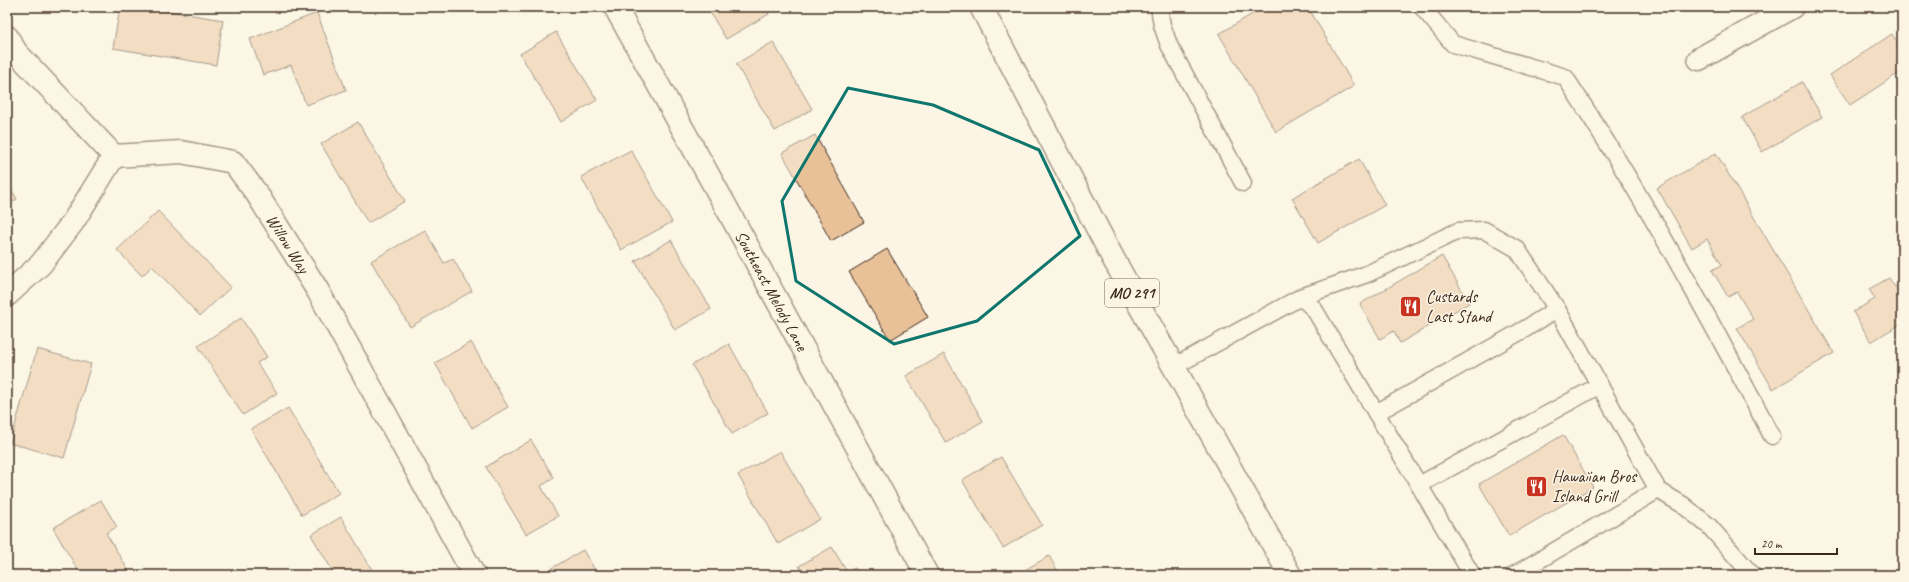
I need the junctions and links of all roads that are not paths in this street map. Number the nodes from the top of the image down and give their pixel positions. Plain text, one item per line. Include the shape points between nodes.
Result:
1 (615, 7) edge
2 (981, 7) edge
3 (1159, 7) edge
4 (1422, 7) edge
5 (1792, 7) edge
6 (7, 37) edge
7 (1699, 59) dead end
8 (114, 156) junction
9 (1242, 183) dead end
10 (7, 296) edge
11 (1301, 296) junction
12 (1557, 309) junction
13 (1173, 367) junction
14 (1600, 385) junction
15 (1376, 413) junction
16 (1772, 436) dead end
17 (1419, 485) junction
18 (1658, 490) junction
19 (474, 575) edge
20 (927, 575) edge
21 (1290, 575) edge
22 (1472, 575) edge
23 (1514, 575) edge
24 (1752, 575) edge

1 - 20 street, Southeast Melody Lane
2 - 13 street, MO 291
3 - 9 lane via 1169,45
4 - 16 lane via 1453,44 1565,77 1601,132 1656,226 1718,334
5 - 7 street
6 - 8 street via 16,52
8 - 10 street via 69,228 41,264
8 - 19 street, Willow Way via 181,152 233,162 257,194 318,292
11 - 12 lane via 1367,274 1458,231 1484,230 1517,249
11 - 13 lane
11 - 15 lane via 1314,309
12 - 14 lane
12 - 15 lane
13 - 21 street, MO 291
14 - 17 lane
14 - 18 lane
15 - 17 lane
17 - 22 lane
18 - 23 lane
18 - 24 lane via 1683,505 1709,526

